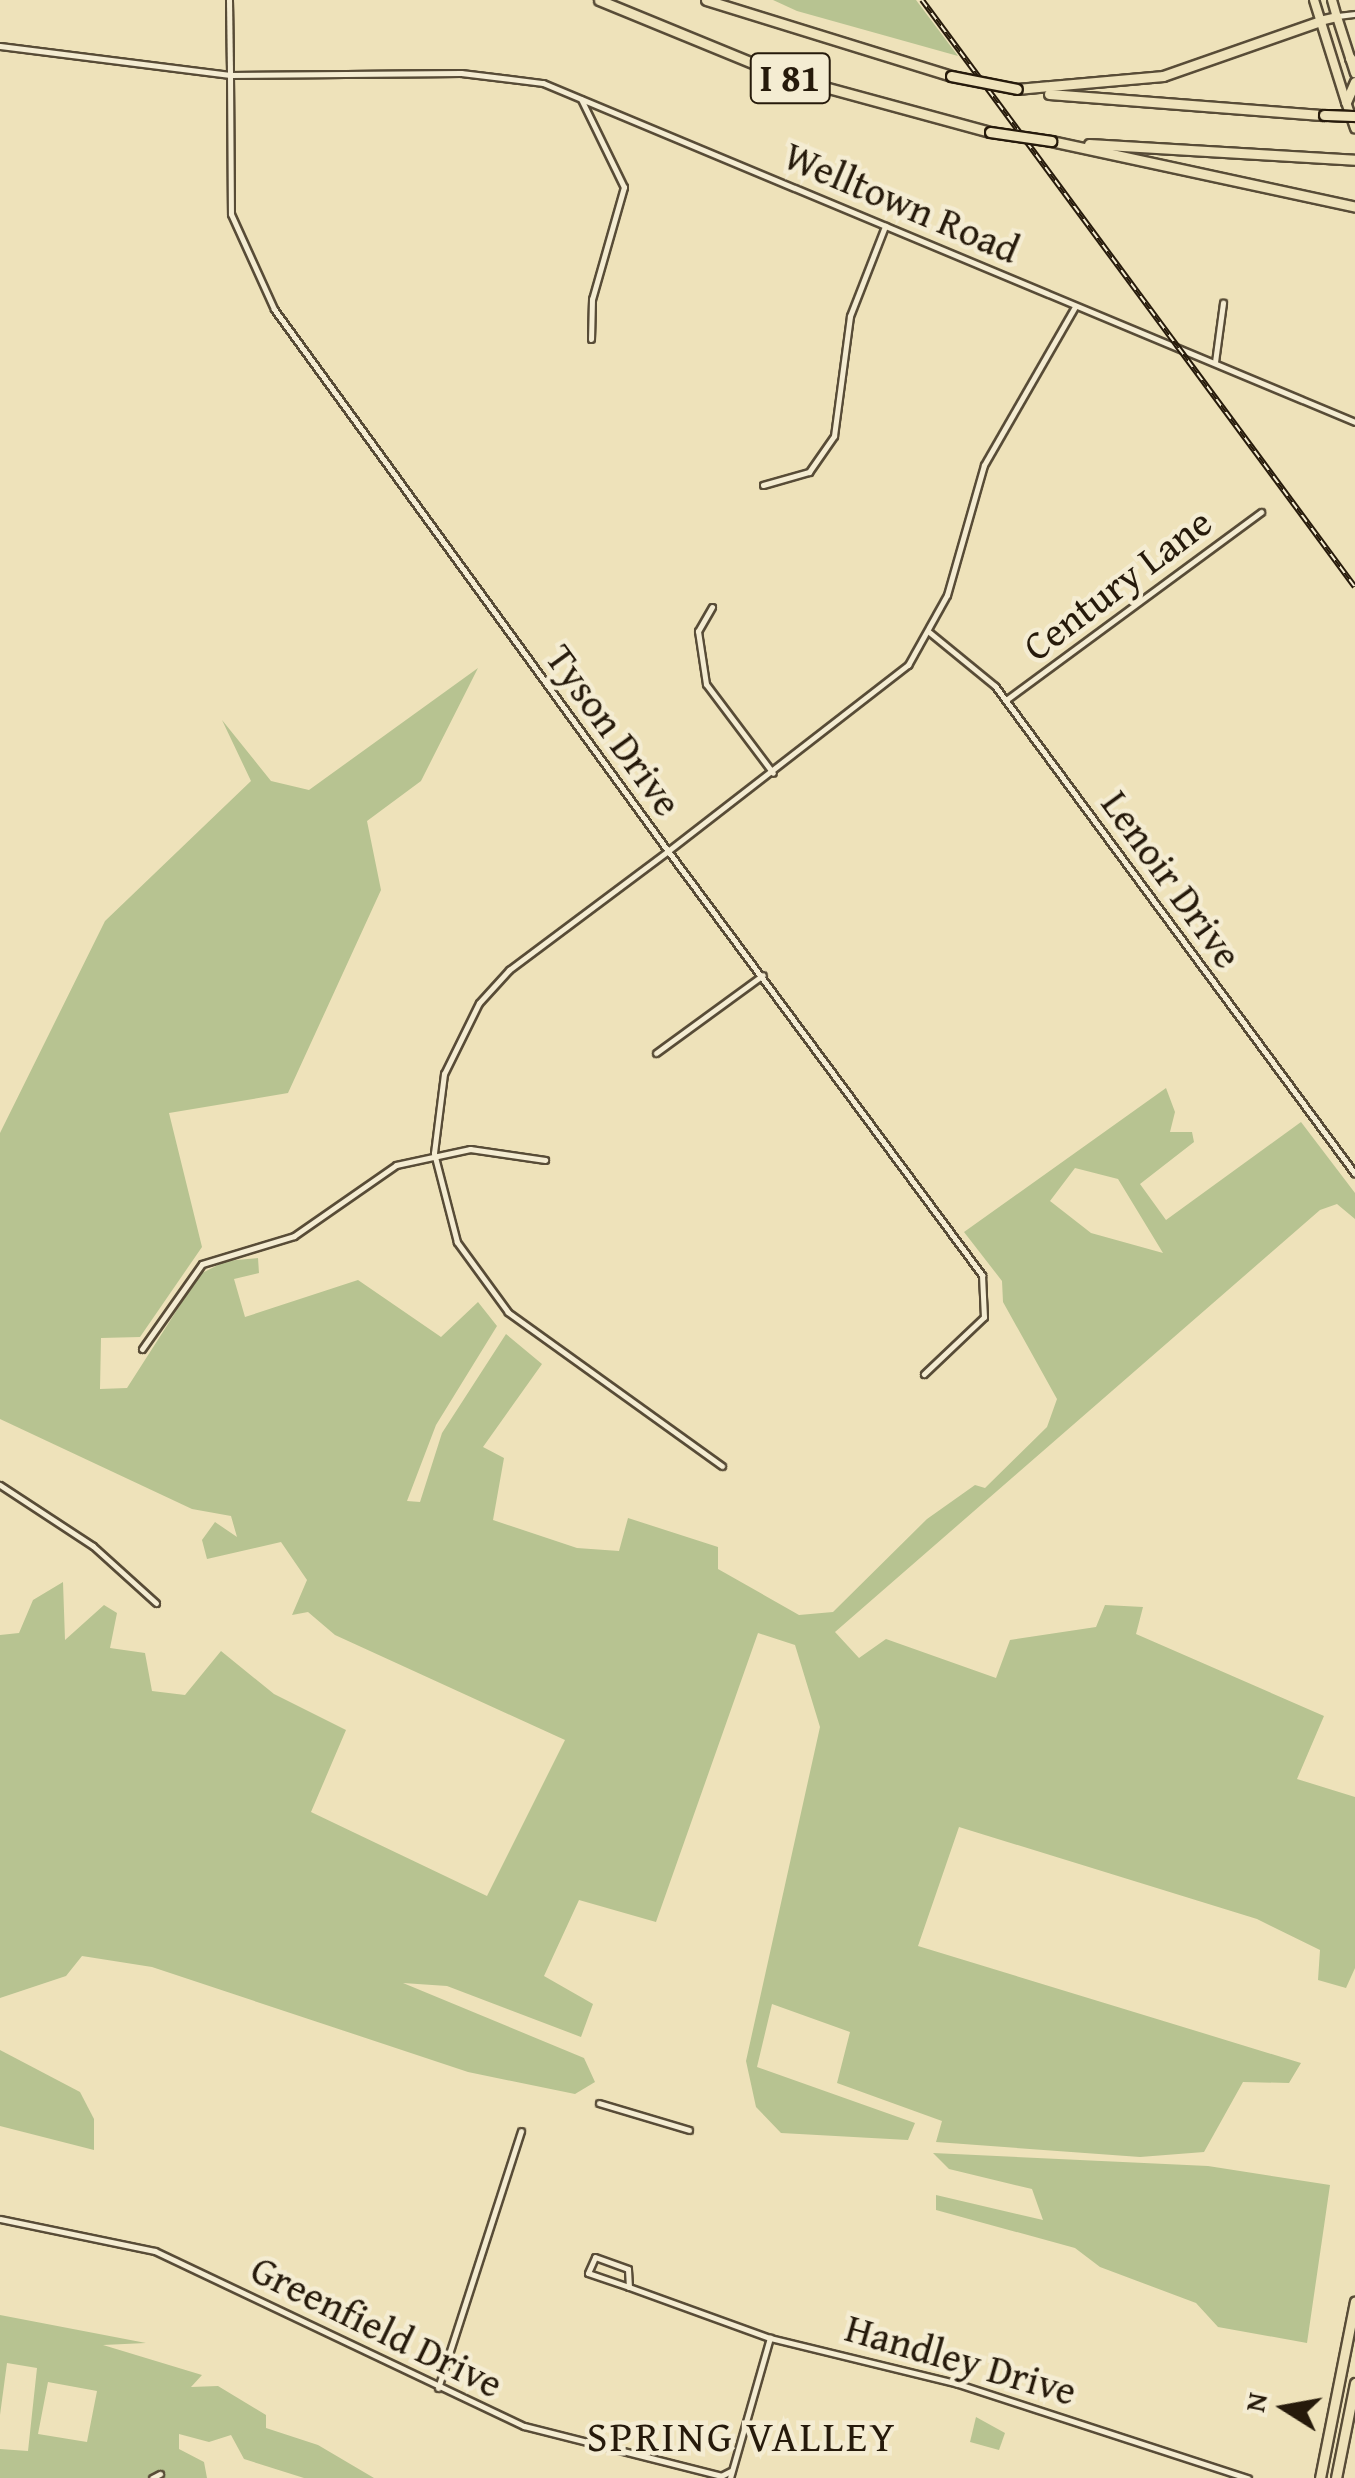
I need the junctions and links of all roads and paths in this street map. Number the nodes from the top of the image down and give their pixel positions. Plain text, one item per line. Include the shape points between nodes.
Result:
1 (229, 0) edge
2 (599, 0) edge
3 (706, 0) edge
4 (1314, 0) edge
5 (1332, 0) edge
6 (1355, 14) edge
7 (1337, 17) junction
8 (1320, 21) junction
9 (0, 46) edge
10 (1352, 61) edge
11 (1355, 74) edge
12 (230, 75) junction
13 (1355, 82) edge
14 (1017, 89) junction
15 (581, 96) junction
16 (1346, 102) junction
17 (1355, 116) edge
18 (1355, 128) edge
19 (1051, 142) junction
20 (1355, 160) edge
21 (1354, 207) edge
22 (885, 226) junction
23 (1223, 303) dead end
24 (1075, 307) junction
25 (592, 340) dead end
26 (1215, 362) junction
27 (1355, 422) edge
28 (763, 485) dead end
29 (1261, 512) dead end
30 (712, 607) dead end
31 (929, 632) junction
32 (1006, 700) junction
33 (774, 773) junction
34 (668, 851) junction
35 (764, 974) junction
36 (656, 1053) dead end
37 (434, 1152) junction
38 (545, 1160) dead end
39 (1355, 1174) edge
40 (142, 1349) dead end
41 (924, 1374) dead end
42 (722, 1466) dead end
43 (0, 1485) edge
44 (156, 1603) dead end
45 (599, 2102) dead end
46 (522, 2130) dead end
47 (689, 2130) dead end
48 (0, 2219) edge
49 (629, 2287) junction
50 (1355, 2301) edge
51 (770, 2338) junction
52 (1355, 2382) edge
53 (438, 2388) junction
54 (731, 2474) edge
55 (1248, 2478) edge
56 (1320, 2478) edge
57 (1336, 2478) edge

1 - 12 street, Tyson Drive
2 - 19 highway, I 81, bridge via 784,76
3 - 14 highway, I 81, bridge via 951,76
4 - 8 main road
5 - 7 main road
6 - 7 street
7 - 8 main road
7 - 10 main road
8 - 14 highway via 1141,81
8 - 16 main road
9 - 12 street, Welltown Road
10 - 11 main road
12 - 15 street, Welltown Road via 474,73
12 - 34 street, Tyson Drive via 231,214 274,309
13 - 16 highway
14 - 17 highway, I 81, bridge
15 - 22 street, Welltown Road
15 - 25 street via 624,187 592,299
16 - 18 main road
19 - 20 highway, I 81
19 - 21 highway
22 - 24 street, Welltown Road
22 - 28 street via 850,316 834,436 809,472
23 - 26 street
24 - 26 street, Welltown Road
24 - 31 street via 984,465
26 - 27 street, Welltown Road
29 - 32 street, Century Lane
30 - 33 street via 698,632 706,684
31 - 32 street, Lenoir Drive
31 - 33 street via 886,689
32 - 39 street, Lenoir Drive
33 - 34 street
34 - 35 street, Tyson Drive
34 - 37 street via 509,970 480,1003 448,1059
35 - 36 street
35 - 41 street, Tyson Drive via 986,1284 980,1323
37 - 38 street via 499,1150
37 - 40 street via 386,1170 284,1240 208,1260
37 - 42 street via 457,1242 508,1312
43 - 44 street via 92,1546
45 - 47 street
46 - 53 street
48 - 53 street, Greenfield Drive via 154,2251
49 - 49 street via 596,2280 588,2259 626,2267
49 - 51 street, Handley Drive via 664,2295 671,2308
50 - 56 highway
51 - 54 street
51 - 55 street, Handley Drive via 958,2384
52 - 57 highway
53 - 54 street, Greenfield Drive via 535,2430

